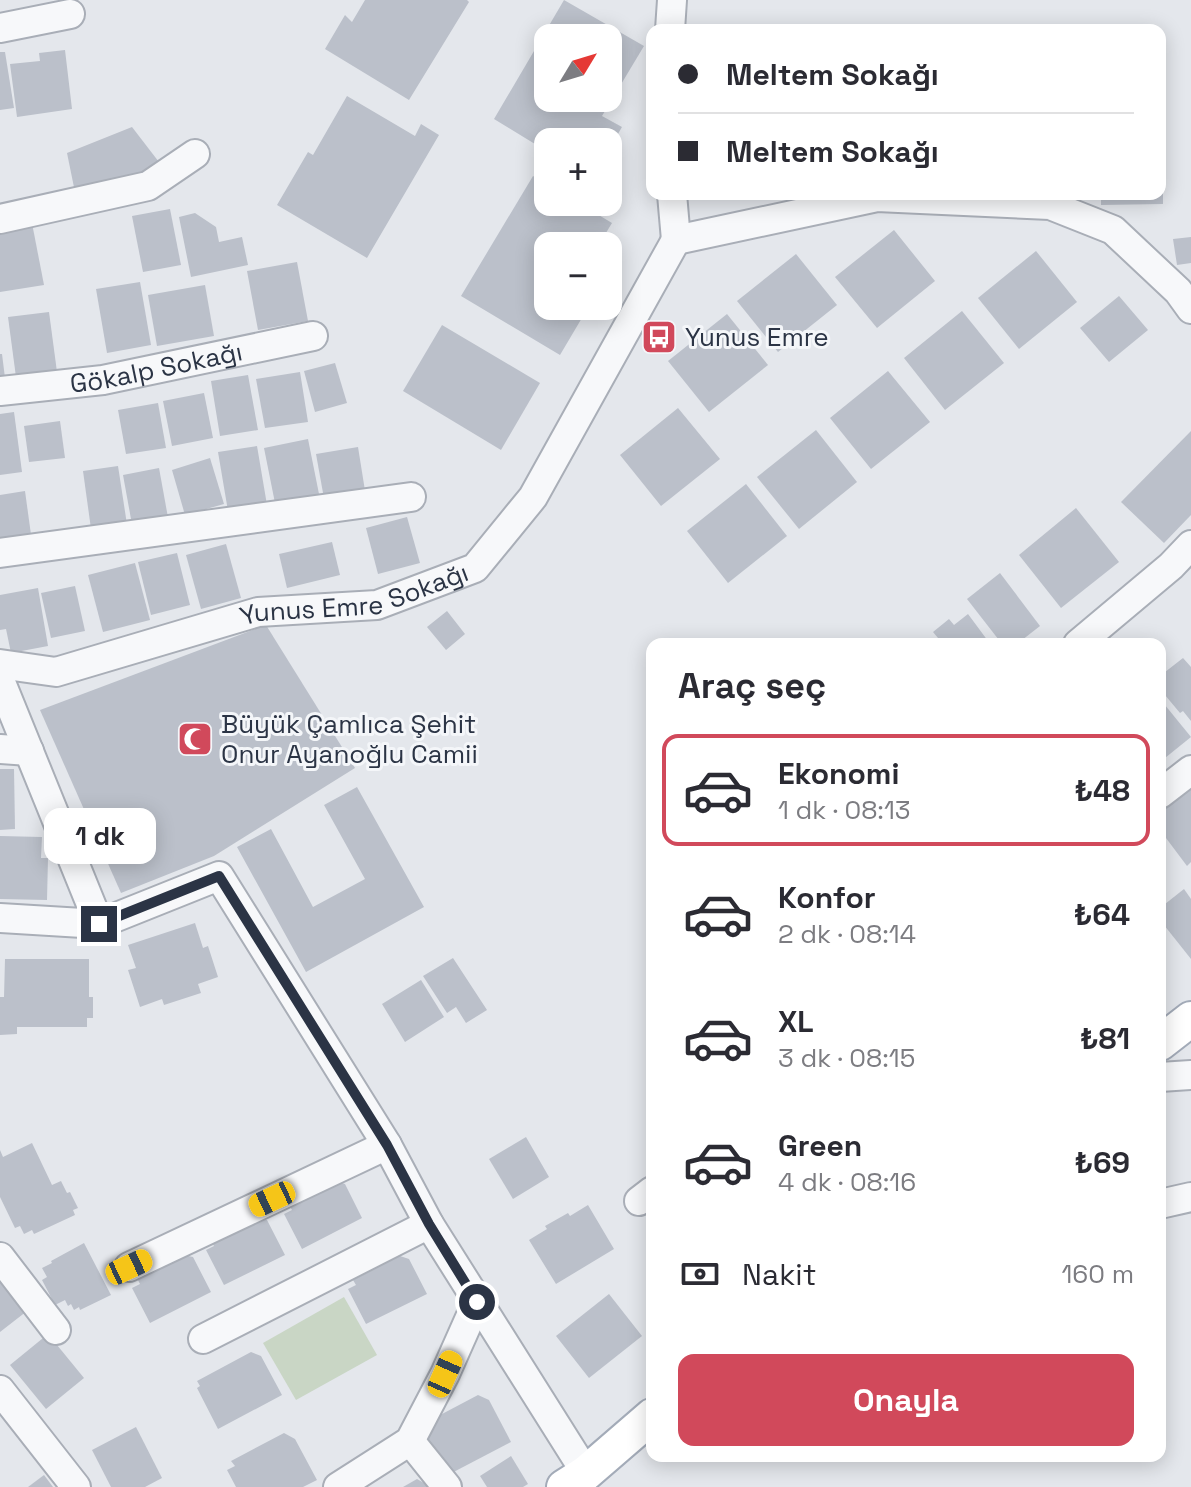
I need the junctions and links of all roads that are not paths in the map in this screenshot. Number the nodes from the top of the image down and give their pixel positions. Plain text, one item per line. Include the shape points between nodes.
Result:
1 (672, 0) edge
2 (73, 5) edge
3 (670, 24) edge
4 (0, 28) edge
5 (195, 154) dead end
6 (673, 200) edge
7 (863, 200) edge
8 (942, 200) edge
9 (0, 219) edge
10 (676, 240) junction
11 (1187, 297) edge
12 (313, 336) dead end
13 (0, 391) edge
14 (411, 497) dead end
15 (1191, 545) edge
16 (0, 553) edge
17 (1085, 638) edge
18 (0, 664) edge
19 (0, 680) edge
20 (0, 749) edge
21 (29, 751) junction
22 (1191, 770) edge
23 (1166, 786) edge
24 (0, 918) edge
25 (99, 924) junction
26 (1191, 1019) edge
27 (1166, 1038) edge
28 (1191, 1075) edge
29 (1166, 1077) edge
30 (387, 1145) junction
31 (1191, 1197) edge
32 (1166, 1203) edge
33 (429, 1224) junction
34 (0, 1257) edge
35 (129, 1267) dead end
36 (477, 1302) junction
37 (56, 1330) dead end
38 (203, 1339) dead end
39 (0, 1390) edge
40 (646, 1421) edge
41 (410, 1441) junction
42 (575, 1480) edge
43 (76, 1487) edge
44 (338, 1487) edge
45 (447, 1487) edge

1 - 3 street
2 - 4 street
5 - 9 street via 148,186
6 - 10 street
7 - 10 street
8 - 11 street via 1050,205 1113,230
10 - 18 street, Yunus Emre Sokağı via 533,497 475,568 377,605 258,612 56,672
12 - 13 street, Gökalp Sokağı via 103,380
14 - 16 street
15 - 17 street
19 - 21 street
20 - 21 street
21 - 25 street
22 - 23 street
24 - 25 street
25 - 30 street via 219,876
26 - 27 main road
28 - 29 street
30 - 33 street
30 - 35 street
31 - 32 street
33 - 36 street
33 - 38 street
34 - 37 street
36 - 41 street
36 - 42 street
39 - 43 street
40 - 42 main road
41 - 44 street
41 - 45 street

